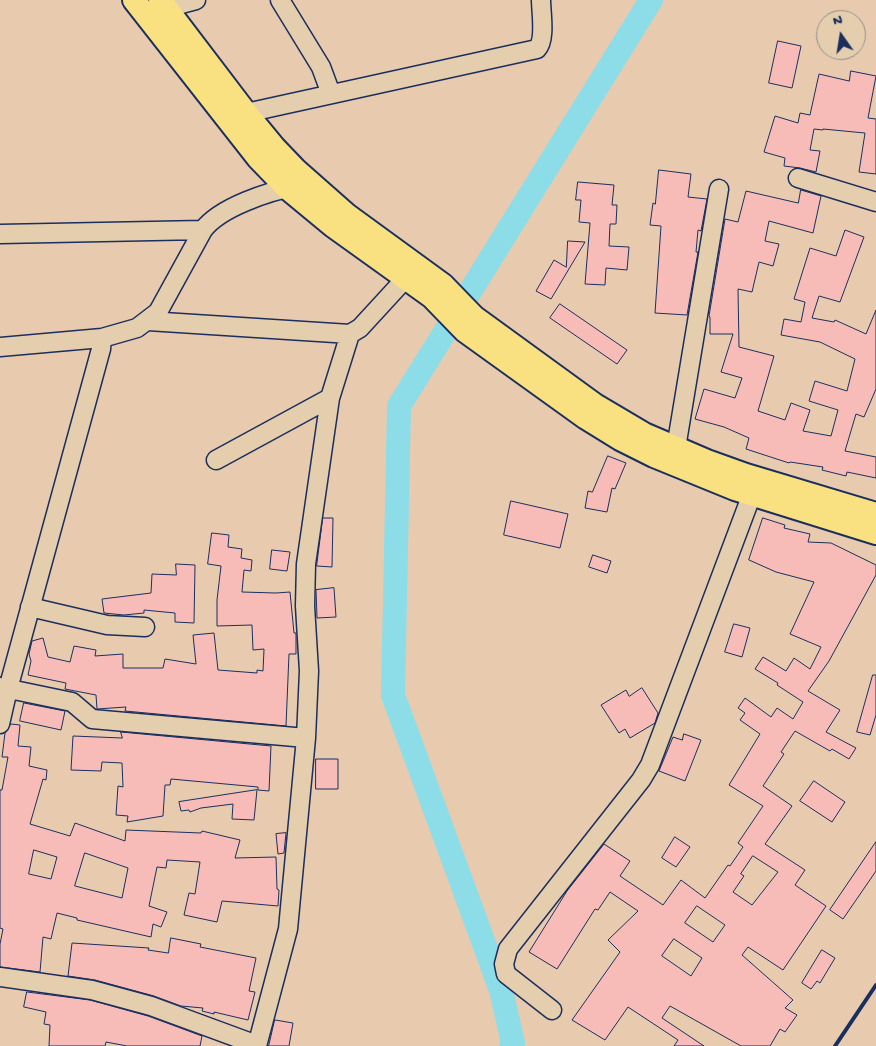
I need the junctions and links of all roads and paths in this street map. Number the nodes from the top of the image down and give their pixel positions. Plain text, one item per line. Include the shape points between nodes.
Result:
1 (134, 0) edge
2 (196, 0) edge
3 (280, 0) edge
4 (541, 0) edge
5 (163, 4) edge
6 (331, 94) junction
7 (246, 113) junction
8 (798, 178) dead end
9 (310, 183) junction
10 (287, 188) junction
11 (719, 190) dead end
12 (876, 202) edge
13 (203, 230) junction
14 (0, 234) edge
15 (405, 279) junction
16 (438, 291) junction
17 (148, 321) junction
18 (470, 324) junction
19 (350, 334) junction
20 (102, 338) junction
21 (0, 347) edge
22 (330, 398) junction
23 (676, 448) junction
24 (216, 460) dead end
25 (752, 494) junction
26 (876, 514) edge
27 (876, 533) edge
28 (30, 607) junction
29 (145, 627) dead end
30 (4, 688) edge
31 (0, 724) edge
32 (306, 738) junction
33 (0, 977) edge
34 (552, 1010) dead end
35 (257, 1045) edge

1 - 10 main road via 258,158
2 - 5 street
3 - 6 street via 321,67
4 - 6 street via 542,35 541,46 537,49
5 - 7 main road
6 - 7 street
7 - 9 main road
8 - 12 street
9 - 10 street
9 - 16 main road
10 - 13 street via 229,208
10 - 15 main road
11 - 23 street
13 - 14 street
13 - 17 street via 158,312
15 - 16 main road
15 - 19 street via 360,328
16 - 18 main road
17 - 19 street
17 - 20 street via 137,328
18 - 23 main road via 608,413
18 - 25 main road via 586,418 620,439 688,471
19 - 22 street
20 - 21 street
20 - 28 street
22 - 24 street
22 - 32 street via 306,564 309,671
23 - 26 main road via 746,475
25 - 27 main road
25 - 34 street via 650,765 508,948 504,964 506,974
28 - 29 street via 107,625
28 - 30 street
30 - 31 street
30 - 32 street via 72,702 92,719
32 - 35 street via 288,929
33 - 35 street via 92,990 151,1006

